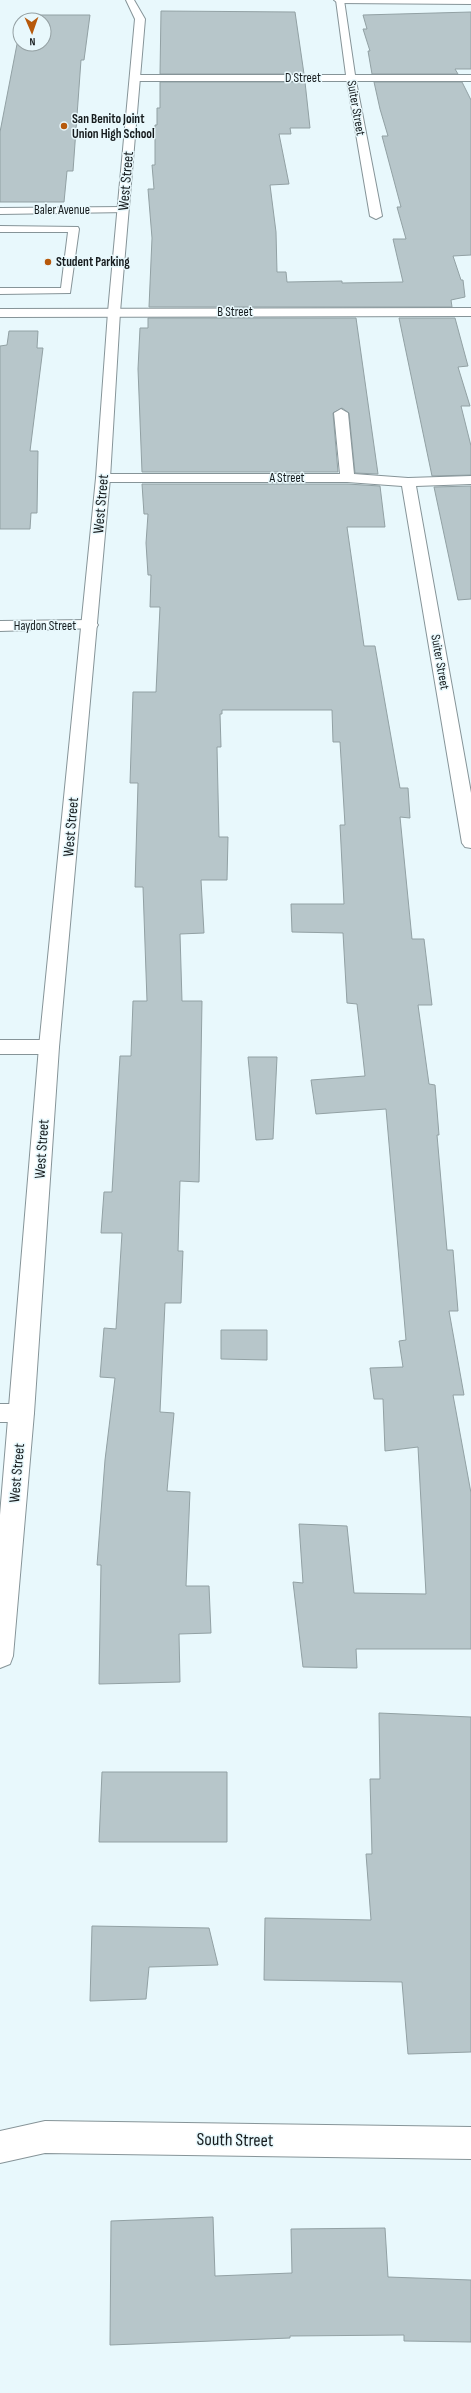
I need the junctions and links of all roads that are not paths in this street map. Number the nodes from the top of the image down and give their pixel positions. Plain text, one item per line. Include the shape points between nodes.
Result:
1 (130, 0) edge
2 (339, 0) edge
3 (471, 1) edge
4 (135, 78) junction
5 (351, 78) junction
6 (471, 78) edge
7 (124, 210) junction
8 (0, 211) edge
9 (376, 216) dead end
10 (0, 229) edge
11 (0, 291) edge
12 (114, 312) junction
13 (471, 312) edge
14 (0, 313) edge
15 (341, 413) dead end
16 (103, 478) junction
17 (347, 478) junction
18 (471, 480) edge
19 (408, 482) junction
20 (0, 626) edge
21 (90, 626) junction
22 (471, 843) edge
23 (0, 1047) edge
24 (50, 1047) junction
25 (11, 1413) edge
26 (0, 1656) edge
27 (471, 2143) edge
28 (0, 2147) edge

1 - 4 street, West Street via 140,19
2 - 3 street
2 - 5 street, Suiter Street
4 - 5 street, D Street
4 - 7 street, West Street
5 - 6 street, D Street
5 - 9 street, Suiter Street
7 - 8 street, Baler Avenue
7 - 12 street, West Street
10 - 11 lane via 74,229 66,291
12 - 13 street, B Street
12 - 14 street, B Street
12 - 16 street, West Street
15 - 17 street
16 - 17 street, A Street
16 - 21 street, West Street
17 - 19 street, A Street
18 - 19 street, A Street
19 - 22 street, Suiter Street
20 - 21 street, Haydon Street
21 - 24 street, West Street
23 - 24 street
24 - 25 street, West Street
25 - 26 street, West Street
27 - 28 street, South Street via 45,2137

